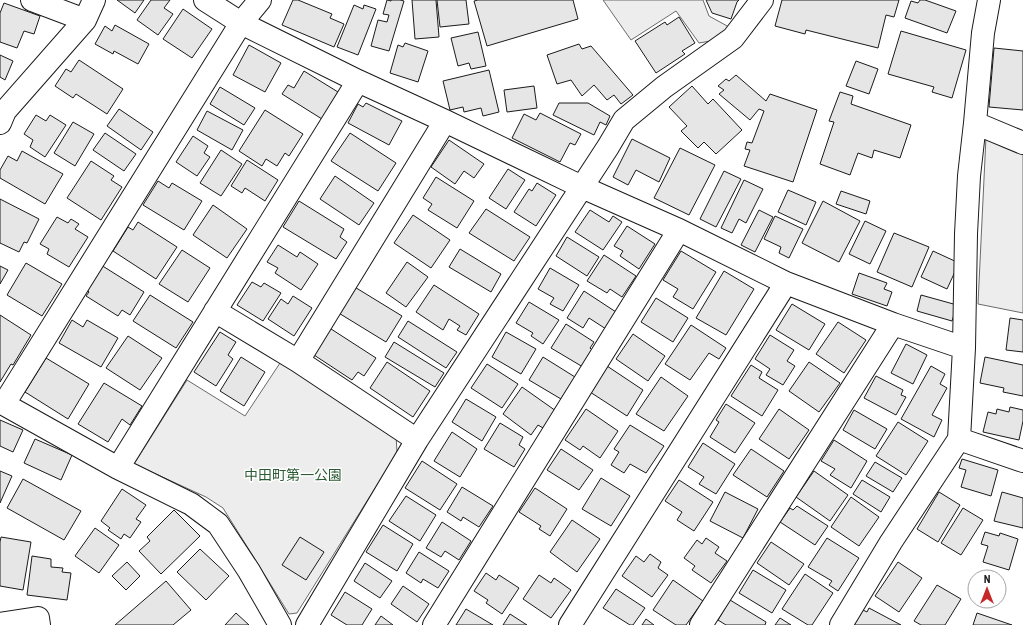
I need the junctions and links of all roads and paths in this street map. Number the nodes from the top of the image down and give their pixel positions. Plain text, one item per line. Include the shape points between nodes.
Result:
1 (32, 0) edge
2 (94, 0) edge
3 (205, 0) edge
4 (260, 0) edge
5 (762, 0) edge
6 (989, 0) edge
7 (85, 20) junction
8 (241, 23) junction
9 (358, 81) junction
10 (2, 114) edge
11 (444, 121) junction
12 (975, 123) junction
13 (1023, 143) edge
14 (582, 187) junction
15 (679, 230) junction
16 (786, 282) junction
17 (215, 311) junction
18 (893, 324) junction
19 (964, 348) junction
20 (298, 361) junction
21 (2, 403) edge
22 (959, 439) junction
23 (417, 440) junction
24 (1023, 461) edge
25 (118, 468) junction
26 (0, 624) edge
27 (39, 625) edge
28 (280, 625) edge
29 (307, 625) edge
30 (434, 625) edge
31 (570, 625) edge
32 (701, 625) edge
33 (841, 625) edge

1 - 7 street
2 - 7 street
3 - 8 street
4 - 8 street
5 - 14 street via 733,38 664,87 624,120
6 - 12 street via 983,33
7 - 10 street
8 - 9 street
8 - 21 street
9 - 11 street
9 - 17 street
11 - 14 street
11 - 20 street
12 - 13 street
12 - 19 street via 966,234
14 - 15 street
14 - 23 street
15 - 16 street
15 - 30 street
16 - 18 street
16 - 31 street
17 - 20 street
17 - 25 street
18 - 19 street
18 - 32 street
19 - 22 street
20 - 23 street
21 - 25 street
22 - 24 street
22 - 33 street via 891,542
23 - 29 street
25 - 28 street via 191,504 218,524
26 - 27 street via 38,618

